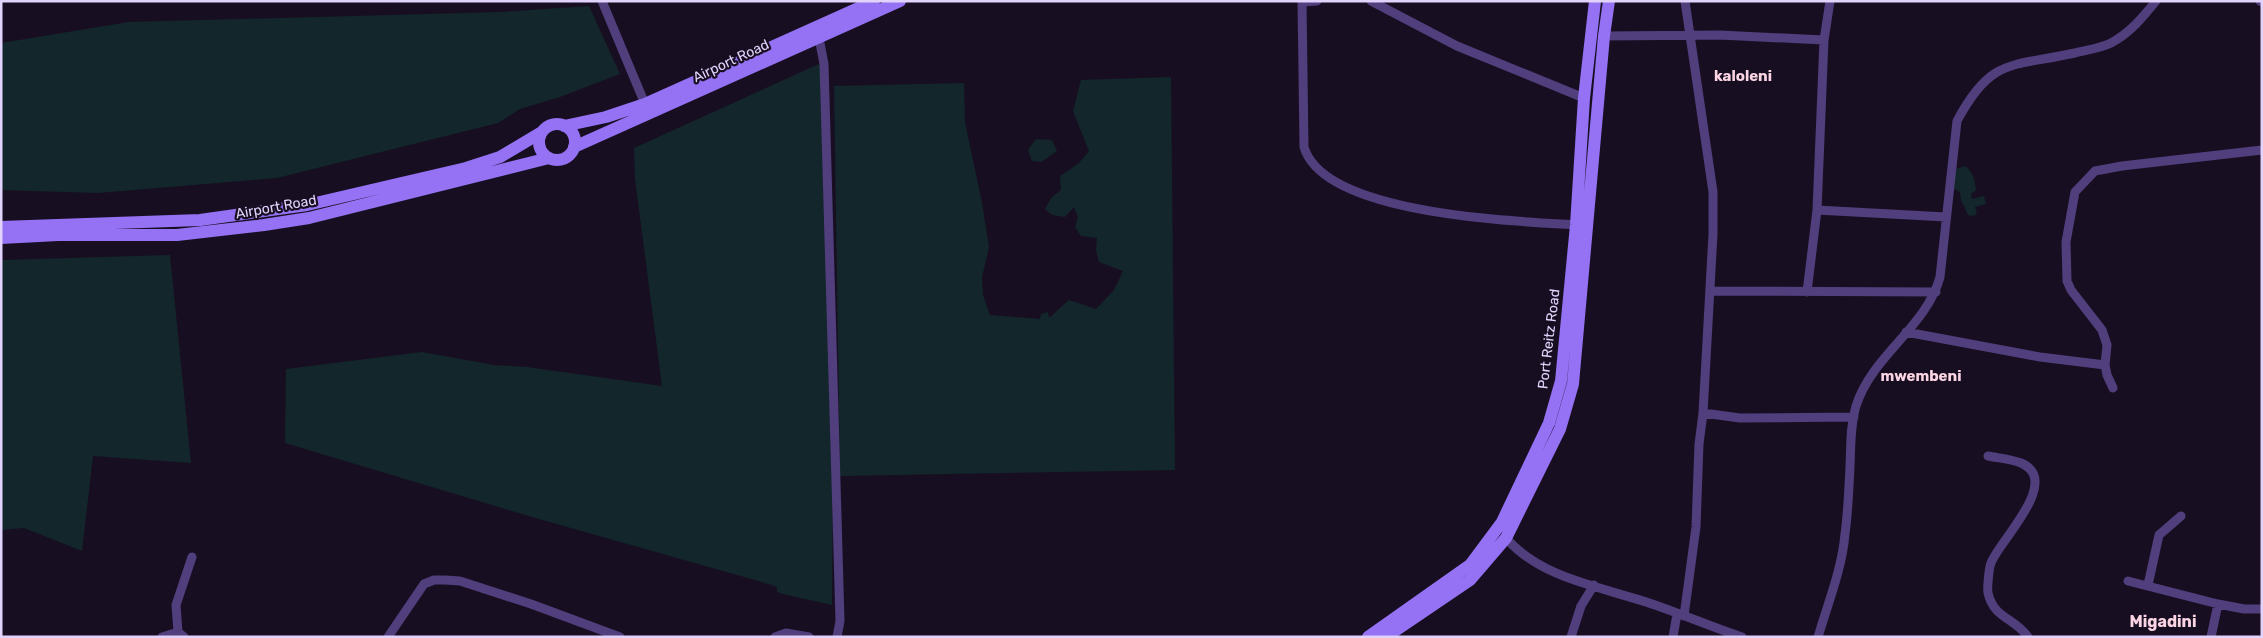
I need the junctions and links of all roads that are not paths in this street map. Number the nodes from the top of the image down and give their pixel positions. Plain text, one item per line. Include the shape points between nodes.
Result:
1 (602, 1) edge
2 (874, 1) edge
3 (913, 1) edge
4 (1317, 1) edge
5 (1371, 1) edge
6 (1595, 1) edge
7 (1609, 1) edge
8 (1685, 1) edge
9 (1830, 1) edge
10 (2156, 1) edge
11 (898, 2) edge
12 (1302, 2) edge
13 (1690, 35) junction
14 (1604, 36) junction
15 (819, 38) junction
16 (1824, 40) junction
17 (1584, 98) junction
18 (644, 104) junction
19 (564, 126) junction
20 (542, 132) junction
21 (574, 147) junction
22 (2262, 150) edge
23 (549, 158) junction
24 (1817, 210) junction
25 (1946, 217) junction
26 (1576, 225) junction
27 (1, 227) edge
28 (1, 238) edge
29 (1710, 291) junction
30 (1807, 292) junction
31 (1936, 292) junction
32 (1906, 332) junction
33 (2105, 365) junction
34 (2113, 388) dead end
35 (1703, 413) junction
36 (1854, 417) junction
37 (1988, 456) dead end
38 (2181, 516) dead end
39 (1506, 538) junction
40 (192, 557) dead end
41 (2128, 580) dead end
42 (1594, 585) junction
43 (2148, 585) junction
44 (2218, 604) junction
45 (2262, 609) edge
46 (1681, 615) junction
47 (181, 634) edge
48 (1736, 636) edge
49 (162, 637) edge
50 (388, 637) edge
51 (620, 637) edge
52 (775, 637) edge
53 (809, 637) edge
54 (837, 637) edge
55 (1368, 637) edge
56 (1386, 637) edge
57 (1571, 637) edge
58 (1673, 637) edge
59 (1818, 637) edge
60 (2028, 637) edge
61 (2211, 637) edge

1 - 18 street
2 - 18 main road, Airport Road
3 - 11 main road, Airport Road
4 - 12 street
5 - 17 street via 1457,46
6 - 17 main road, Port Reitz Road
7 - 14 main road
8 - 13 street
9 - 16 street
10 - 25 street via 2129,30 2110,43 2071,54 2017,63 1987,78 1957,121
11 - 15 main road, Airport Road
12 - 26 street via 1304,147 1314,168 1340,185 1375,200 1447,213
13 - 14 street
13 - 16 street
13 - 29 street via 1713,192
14 - 39 main road via 1573,384 1560,429
15 - 21 main road, Airport Road
15 - 54 street via 824,64 840,621
16 - 24 street
17 - 26 main road, Port Reitz Road
18 - 19 main road, Airport Road
19 - 20 main road via 554,124
19 - 21 main road via 572,133
20 - 23 main road via 540,147
20 - 27 main road, Airport Road via 500,157 466,168 307,205 200,220
21 - 23 main road via 564,158
22 - 33 street via 2095,171 2076,192 2066,242 2066,276 2071,290 2102,330 2108,352
23 - 28 main road, Airport Road via 309,218 264,225 177,235
24 - 25 street
24 - 30 street
25 - 31 street
26 - 55 main road, Port Reitz Road via 1561,381 1549,423 1502,522 1470,566
29 - 30 street
29 - 35 street
30 - 31 street
31 - 32 street
32 - 33 street
32 - 36 street via 1878,364 1865,386
33 - 34 street
35 - 36 street via 1740,418
35 - 46 street via 1696,527
36 - 59 street via 1845,537
37 - 60 street via 2022,464 2030,470 2035,482 2024,514 1990,565 1987,590 1993,608
38 - 43 street via 2159,535
39 - 42 street via 1532,562 1549,571
39 - 56 main road via 1470,580
40 - 47 street via 176,605
41 - 43 street
42 - 46 street
42 - 57 street via 1581,606
43 - 44 street
44 - 45 street
44 - 61 street
46 - 48 street
46 - 58 street
47 - 49 street
50 - 51 street via 424,584 434,580 460,581
52 - 53 street via 786,633

